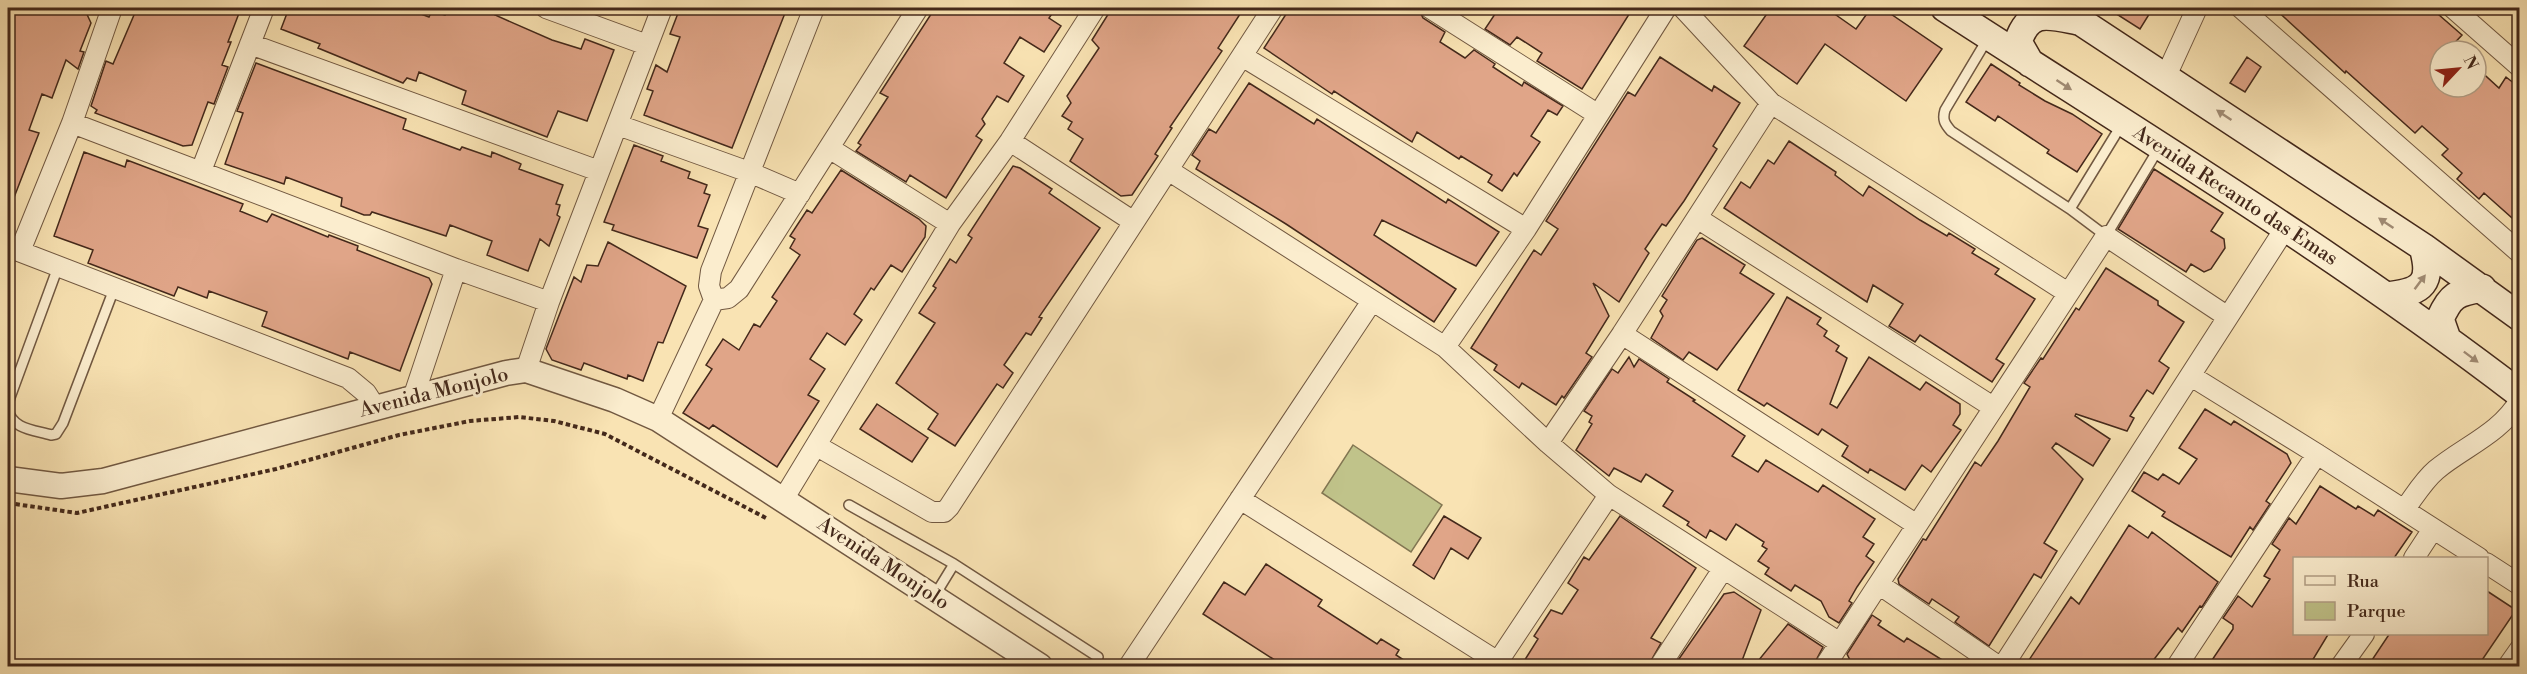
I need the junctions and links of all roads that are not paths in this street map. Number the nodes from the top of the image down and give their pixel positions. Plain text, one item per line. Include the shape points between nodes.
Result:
1 (112, 8) edge
2 (264, 8) edge
3 (546, 8) edge
4 (662, 8) edge
5 (814, 8) edge
6 (918, 8) edge
7 (1095, 8) edge
8 (1273, 8) edge
9 (1430, 8) edge
10 (1666, 8) edge
11 (1683, 8) edge
12 (1945, 8) edge
13 (2197, 8) edge
14 (2241, 8) edge
15 (2466, 12) edge
16 (2071, 15) edge
17 (1989, 36) junction
18 (250, 44) junction
19 (647, 45) junction
20 (1242, 56) junction
21 (2030, 63) junction
22 (2520, 67) edge
23 (2166, 76) junction
24 (1771, 103) junction
25 (1597, 114) junction
26 (72, 123) junction
27 (2123, 123) junction
28 (618, 125) junction
29 (1010, 141) junction
30 (2160, 147) junction
31 (829, 148) junction
32 (1168, 170) junction
33 (201, 171) junction
34 (599, 171) junction
35 (749, 172) junction
36 (800, 194) junction
37 (2070, 209) junction
38 (1697, 218) junction
39 (1134, 222) junction
40 (950, 224) junction
41 (2286, 227) junction
42 (1526, 229) junction
43 (2106, 236) junction
44 (2423, 247) junction
45 (14, 249) edge
46 (2520, 253) edge
47 (58, 267) junction
48 (456, 269) junction
49 (2482, 288) junction
50 (114, 289) junction
51 (2068, 293) junction
52 (2387, 296) junction
53 (714, 300) junction
54 (1372, 301) junction
55 (549, 302) junction
56 (2228, 316) junction
57 (2520, 317) edge
58 (1622, 334) junction
59 (2447, 339) junction
60 (1445, 347) junction
61 (526, 370) junction
62 (2191, 376) junction
63 (2520, 394) edge
64 (413, 398) junction
65 (2520, 400) edge
66 (8, 403) edge
67 (375, 407) junction
68 (1993, 408) junction
69 (8, 410) edge
70 (658, 419) junction
71 (1548, 443) junction
72 (817, 446) junction
73 (2317, 453) junction
74 (8, 479) edge
75 (1609, 495) junction
76 (783, 498) junction
77 (1240, 499) junction
78 (849, 505) dead end
79 (2404, 510) junction
80 (1917, 525) junction
81 (2433, 529) junction
82 (2415, 557) edge
83 (2477, 557) edge
84 (954, 564) junction
85 (2488, 564) edge
86 (1723, 569) junction
87 (1880, 585) junction
88 (2520, 585) edge
89 (934, 598) junction
90 (2363, 635) edge
91 (1840, 643) junction
92 (2520, 649) edge
93 (1098, 657) dead end
94 (1496, 664) edge
95 (1040, 666) edge
96 (1129, 666) edge
97 (1660, 666) edge
98 (1825, 666) edge
99 (1998, 666) edge
100 (2003, 666) edge
101 (2177, 666) edge
102 (2342, 666) edge
103 (2508, 666) edge

1 - 26 street
2 - 18 street
3 - 19 street
4 - 19 street
5 - 35 street
6 - 31 street
7 - 29 street
8 - 20 street
9 - 25 street
10 - 25 street
11 - 24 street
12 - 17 main road, Avenida Recanto das Emas
13 - 23 street
14 - 46 street
15 - 22 street
16 - 21 main road via 2033,18 2022,27 2018,42
16 - 23 main road
17 - 21 main road, Avenida Recanto das Emas
17 - 37 lane via 1945,110 1944,123
18 - 33 street
18 - 34 street
19 - 28 street
20 - 32 street
20 - 42 street
21 -> 27 main road, Avenida Recanto das Emas
44 -> 23 main road
24 - 38 street
24 - 51 street
25 - 42 street
26 - 33 street
26 - 45 street
27 - 30 main road, Avenida Recanto das Emas
27 - 37 lane
28 - 34 street
28 - 35 street
29 - 39 street
29 - 40 street
30 - 41 main road, Avenida Recanto das Emas
30 - 43 lane
31 - 36 street
31 - 40 street
32 - 39 street
32 - 54 street
33 - 48 street
34 - 55 street
35 - 36 street
35 - 53 street via 711,271 709,286
36 - 53 street via 740,289 728,298
37 - 43 lane
38 - 58 street
38 - 68 street
39 - 72 street via 944,512 932,512
40 - 72 street
41 - 52 main road, Avenida Recanto das Emas
41 - 56 street
42 - 60 street
43 - 51 street
43 - 56 street
44 - 49 main road
52 -> 44 main road via 2410,294 2423,282 2429,268
45 - 47 street
47 - 50 street
47 - 66 lane
48 - 55 street
48 - 64 street
49 - 57 main road
49 - 59 main road via 2458,293 2447,303 2440,319
50 - 67 street via 348,378
50 - 69 lane via 56,434 15,424
51 - 68 street
52 - 59 main road, Avenida Recanto das Emas
53 - 70 street
54 - 60 street
54 - 77 street
55 - 61 street
56 - 62 street
58 - 71 street
58 - 80 street
59 -> 63 main road, Avenida Recanto das Emas
60 - 71 street
61 - 64 street, Avenida Monjolo
61 - 70 street, Avenida Monjolo
62 - 73 street
62 - 100 street
64 - 67 street, Avenida Monjolo
65 - 79 street via 2490,434 2433,472
67 - 74 street, Avenida Monjolo via 103,481 61,486
68 - 80 street
70 - 76 street, Avenida Monjolo
71 - 75 street
72 - 76 street
73 - 79 street
73 - 101 street
75 - 86 street
75 - 94 street
76 - 89 street, Avenida Monjolo
77 - 94 street
77 - 96 street
78 - 84 lane
79 - 81 street
80 - 87 street
81 - 82 street
81 - 83 street
84 - 89 lane
84 - 93 lane
85 - 88 street
86 - 91 street
86 - 97 street
87 - 91 street
87 - 99 street
89 - 95 street, Avenida Monjolo
90 - 102 street
91 - 98 street
92 - 103 street

